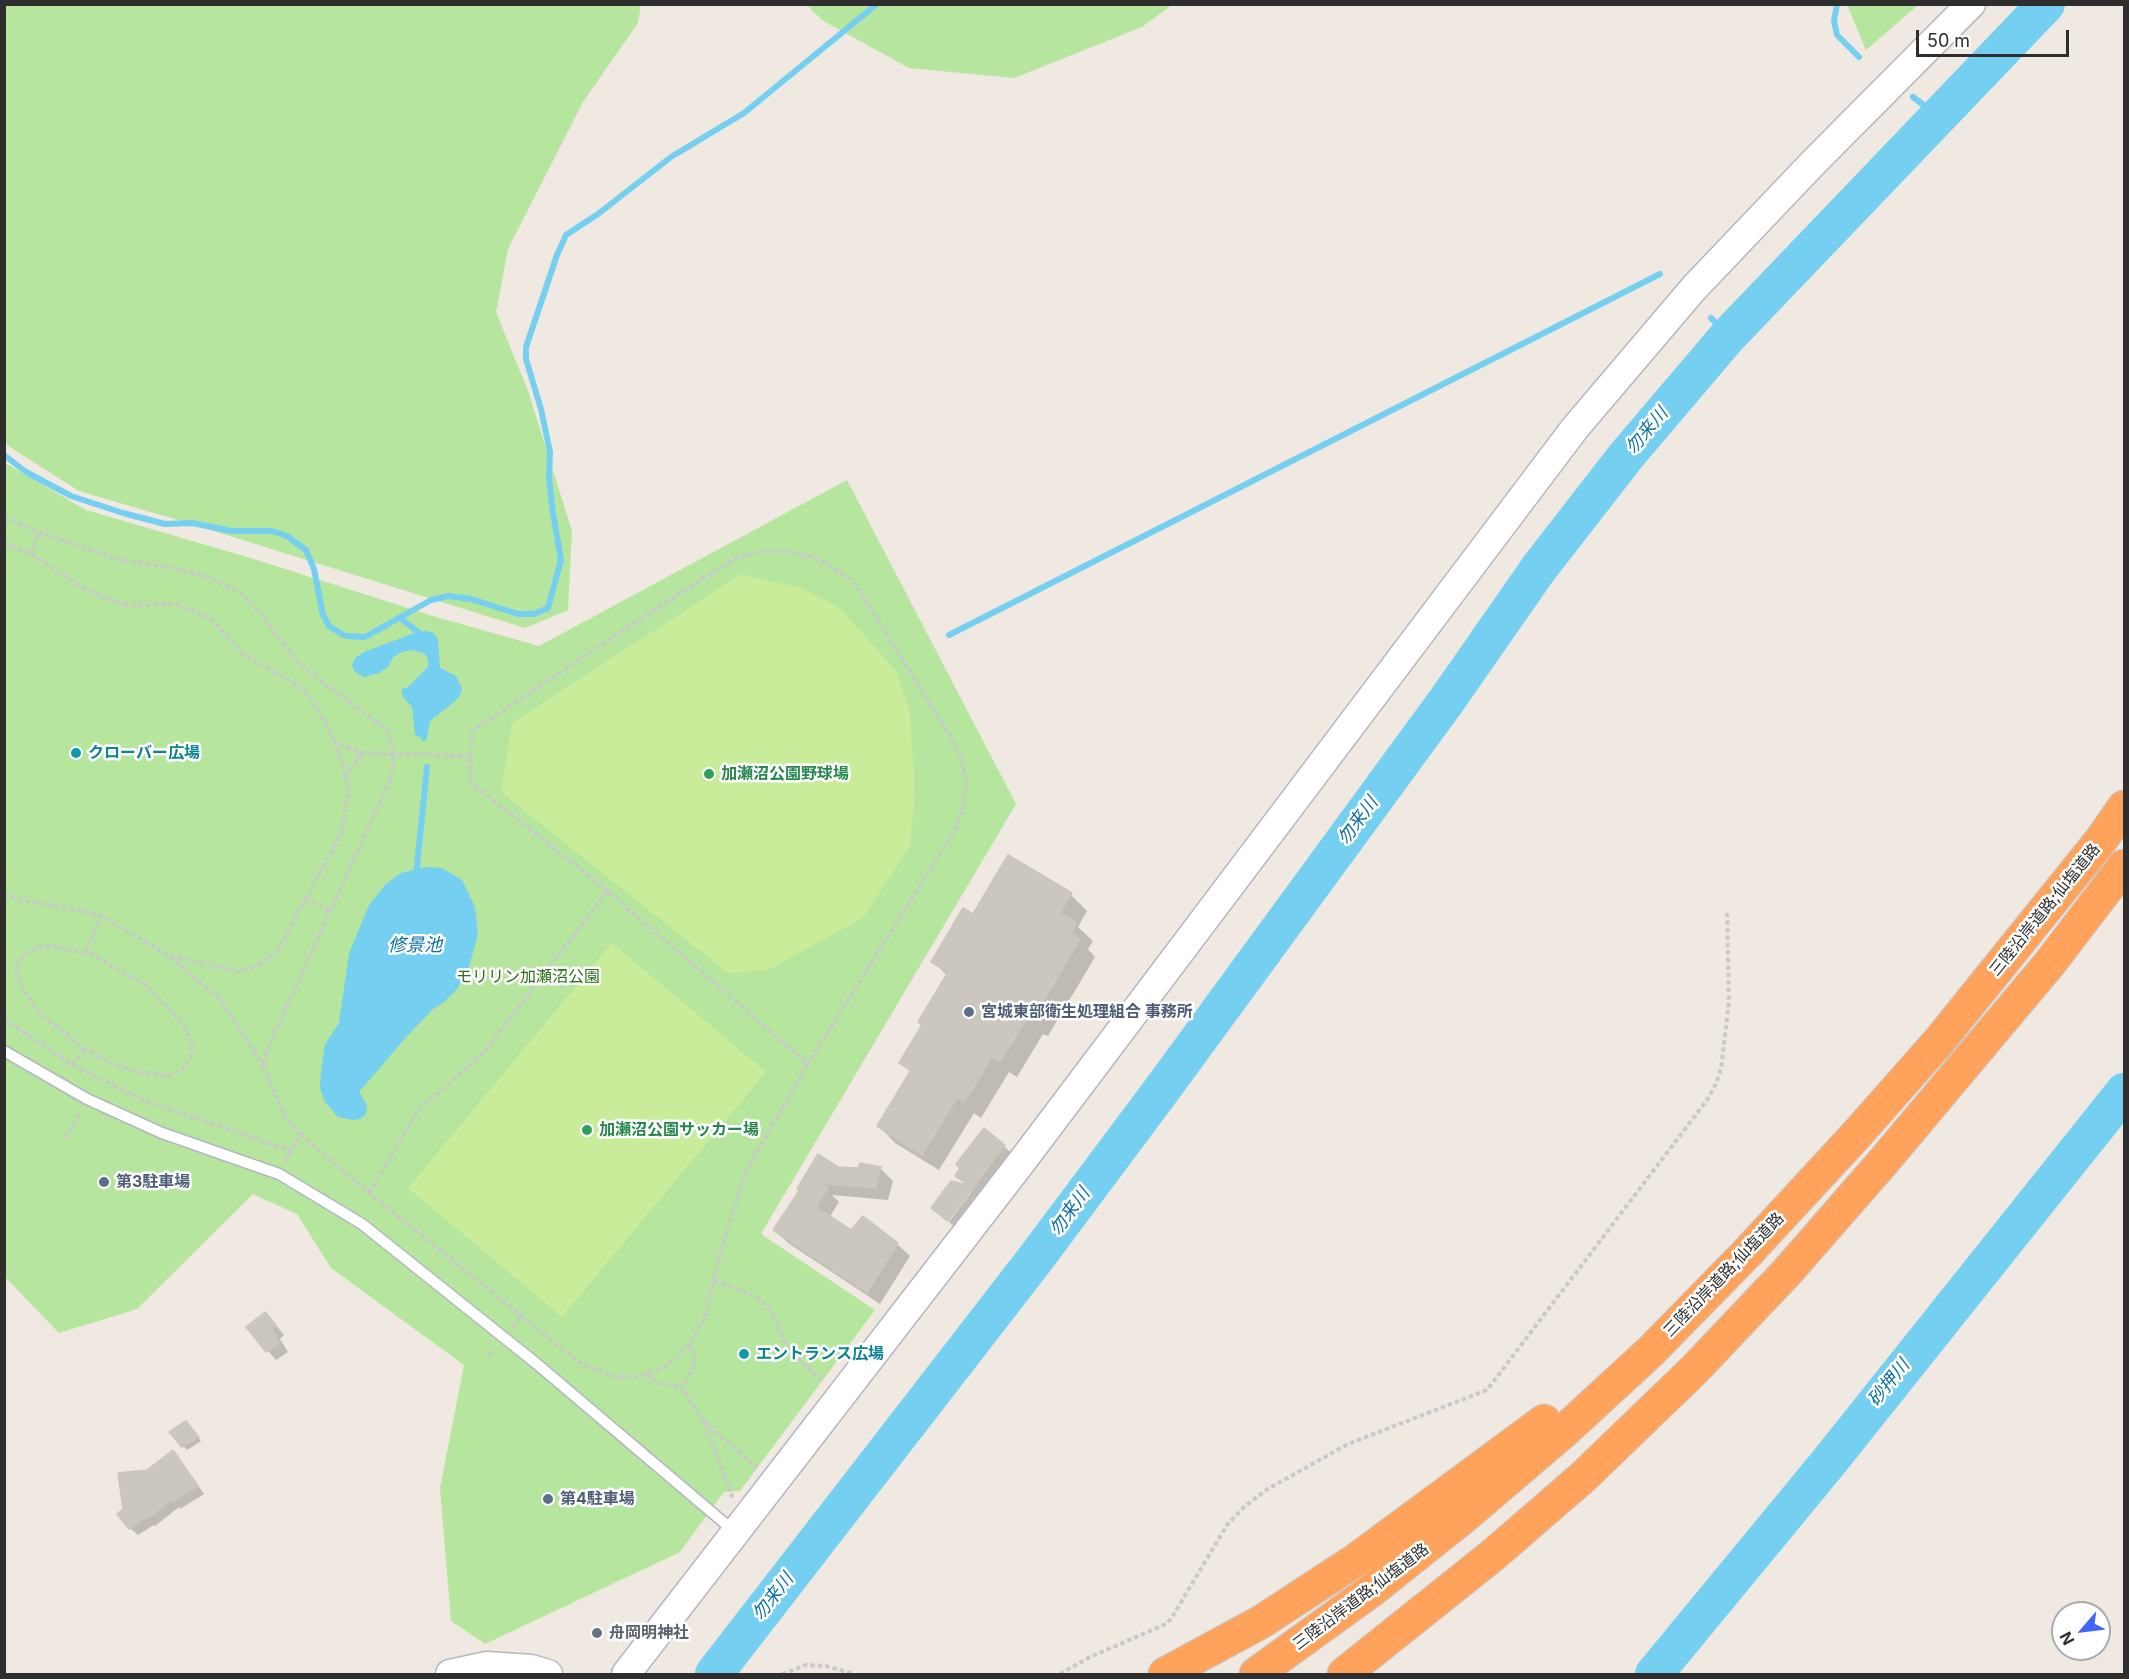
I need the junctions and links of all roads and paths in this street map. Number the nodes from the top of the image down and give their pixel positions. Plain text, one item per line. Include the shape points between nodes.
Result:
1 (1971, 4) edge
2 (4, 517) edge
3 (39, 532) junction
4 (4, 543) edge
5 (31, 554) junction
6 (336, 743) junction
7 (362, 753) junction
8 (394, 753) junction
9 (471, 756) junction
10 (346, 776) junction
11 (2124, 807) edge
12 (2124, 866) edge
13 (608, 891) junction
14 (4, 894) edge
15 (305, 899) junction
16 (330, 911) junction
17 (1727, 913) dead end
18 (101, 916) junction
19 (86, 953) junction
20 (167, 955) junction
21 (4, 1019) edge
22 (85, 1049) junction
23 (4, 1051) edge
24 (808, 1064) junction
25 (73, 1065) junction
26 (263, 1066) junction
27 (77, 1116) dead end
28 (300, 1134) junction
29 (1857, 1134) junction
30 (66, 1138) dead end
31 (291, 1150) junction
32 (279, 1174) junction
33 (369, 1193) junction
34 (714, 1281) junction
35 (521, 1316) junction
36 (511, 1329) dead end
37 (690, 1343) junction
38 (497, 1347) dead end
39 (489, 1356) dead end
40 (646, 1374) junction
41 (825, 1383) dead end
42 (681, 1388) junction
43 (703, 1420) junction
44 (762, 1472) dead end
45 (1583, 1477) junction
46 (729, 1499) dead end
47 (735, 1532) junction
48 (450, 1674) edge
49 (548, 1674) edge
50 (626, 1674) edge
51 (782, 1674) edge
52 (854, 1674) edge
53 (1060, 1674) edge
54 (1165, 1674) edge
55 (1256, 1674) edge
56 (1344, 1674) edge
57 (1370, 1674) edge

1 - 47 street via 1694,288 1575,428 1028,1155
2 - 3 path
3 - 5 path
3 - 8 path via 118,559 205,576 240,592 300,665 388,731
4 - 5 path
5 - 6 path via 110,600 128,605 177,604 210,618 243,654 305,692
6 - 7 path
6 - 10 path
7 - 8 path
7 - 10 path
8 - 9 path
8 - 16 path via 391,778
9 - 13 path via 470,782
9 - 24 path via 472,731 738,557 766,551 789,552 812,557 848,578 950,734 962,759 966,782 955,830
10 - 15 path via 348,794 341,834
11 - 29 highway, 三陸沿岸道路;仙塩道路 via 1941,1040
12 - 45 highway, 三陸沿岸道路;仙塩道路 via 2050,963 1787,1272 1694,1370
13 - 24 path
13 - 33 path via 483,1052 417,1112
14 - 18 path
15 - 16 path
15 - 20 path via 276,953 241,972
16 - 26 path
17 - 53 path via 1729,1001 1716,1084 1487,1390 1348,1444 1266,1490 1227,1525 1166,1624
18 - 19 path
18 - 20 path
19 - 22 path via 41,947 28,952 17,971 23,990 44,1017
19 - 22 path via 146,985 184,1025 192,1041 191,1055 183,1069 168,1076 113,1064
20 - 26 path via 222,1001
21 - 25 path
22 - 25 path
23 - 32 lane via 87,1099 162,1133
24 - 34 path via 746,1171
25 - 31 path via 138,1098
26 - 28 path via 285,1117
27 - 30 path
28 - 31 path
28 - 33 path
29 - 54 highway via 1644,1338 1551,1416 1353,1562 1261,1622
29 - 55 highway, 三陸沿岸道路;仙塩道路 via 1658,1344 1562,1433 1380,1583
31 - 32 path
32 - 47 lane via 362,1224 406,1257
33 - 35 path
34 - 37 path via 704,1320
34 - 41 path via 759,1299 771,1311 792,1353
35 - 36 path
35 - 40 path via 580,1364 615,1377
37 - 40 path via 664,1367
37 - 42 path via 695,1359
38 - 39 path
40 - 42 path via 660,1383
42 - 43 path
43 - 44 path
43 - 46 path via 732,1495
45 - 56 highway, 三陸沿岸道路;仙塩道路 via 1475,1570
45 - 57 highway via 1504,1560
47 - 50 street
48 - 49 street via 487,1666
51 - 52 path via 806,1665

